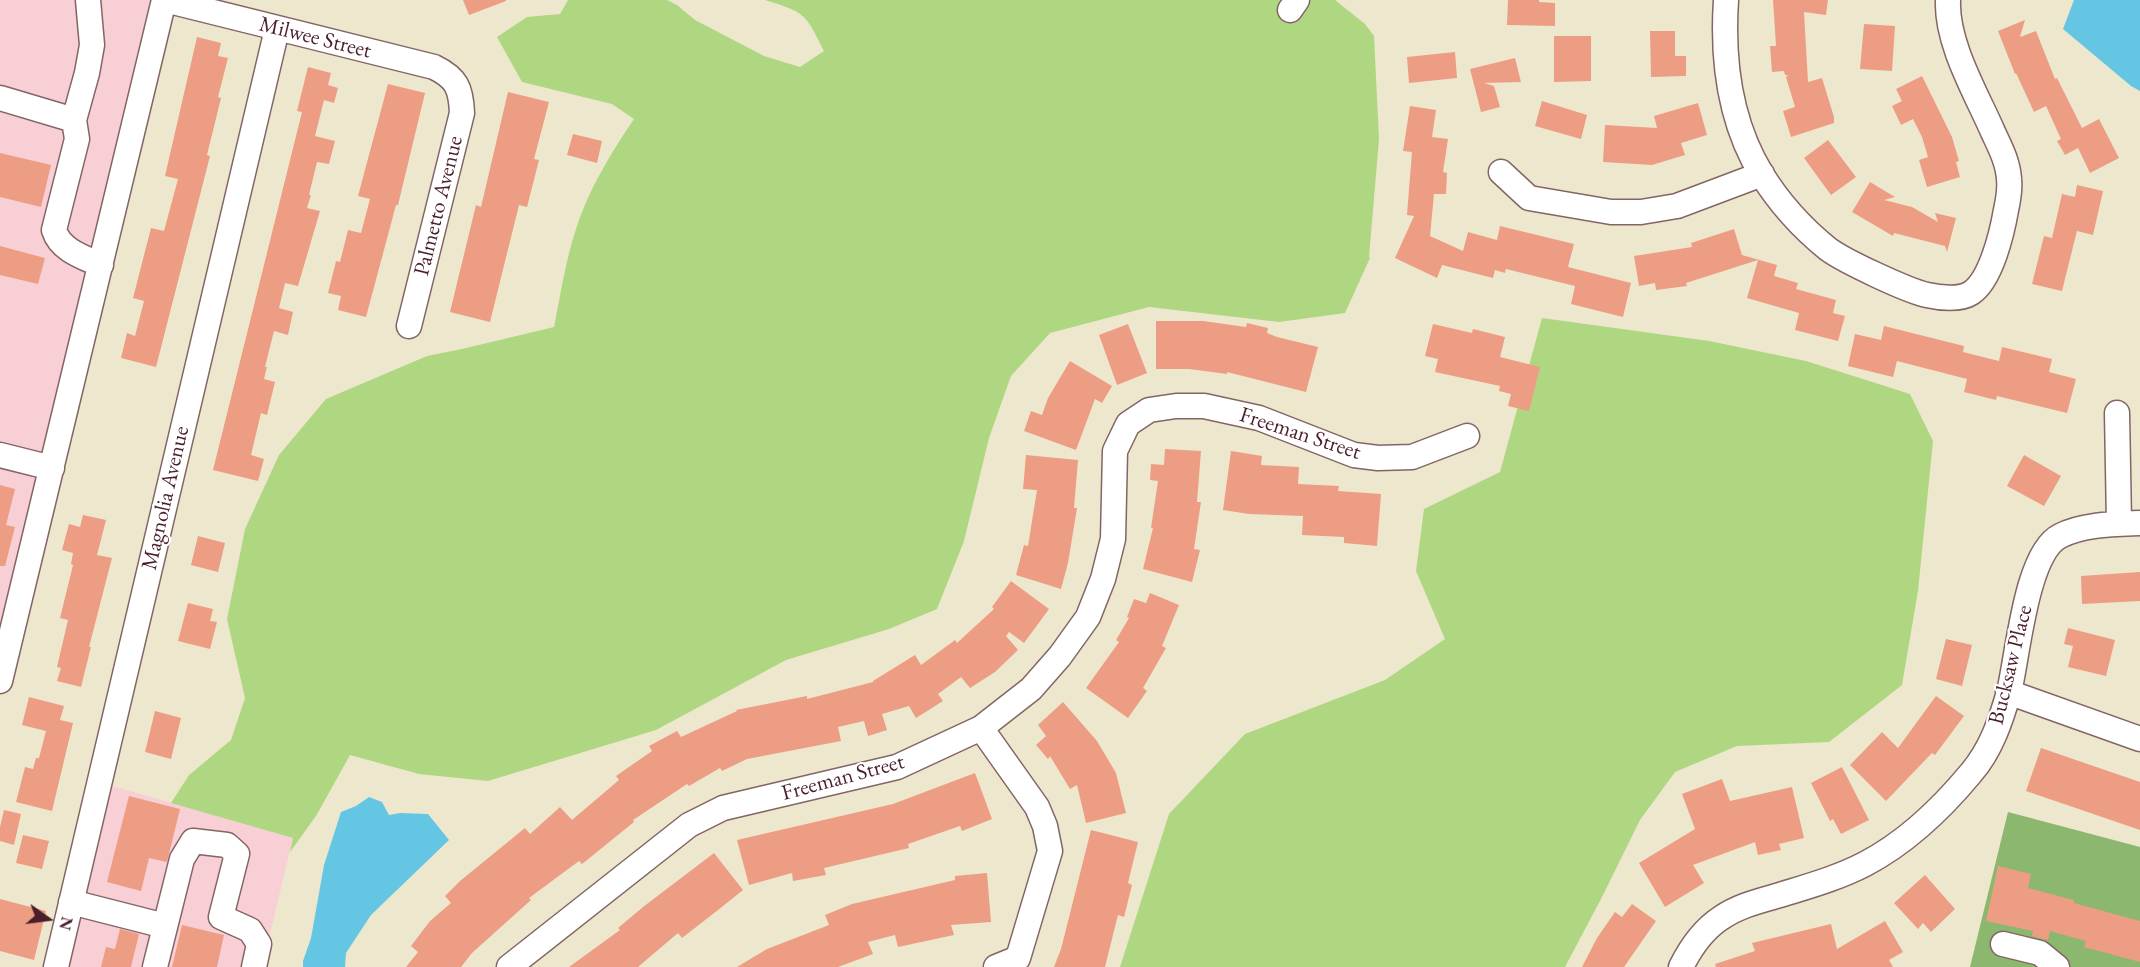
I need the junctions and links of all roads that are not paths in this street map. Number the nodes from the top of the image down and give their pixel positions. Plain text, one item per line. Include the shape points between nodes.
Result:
1 (88, 0) edge
2 (165, 0) edge
3 (1726, 0) edge
4 (1948, 0) edge
5 (277, 29) junction
6 (458, 86) joint
7 (0, 98) edge
8 (74, 120) junction
9 (1502, 172) dead end
10 (1762, 174) junction
11 (100, 265) junction
12 (409, 326) dead end
13 (2117, 413) dead end
14 (1467, 436) dead end
15 (0, 455) edge
16 (51, 468) junction
17 (2130, 523) edge
18 (0, 681) edge
19 (2008, 692) junction
20 (981, 728) junction
21 (2140, 739) edge
22 (71, 902) junction
23 (165, 926) junction
24 (2003, 944) dead end
25 (56, 967) edge
26 (155, 967) edge
27 (254, 967) edge
28 (509, 967) edge
29 (996, 967) edge
30 (1681, 967) edge
31 (2057, 967) edge

1 - 8 street via 92,45
2 - 5 street, Milwee Street
2 - 11 street
3 - 10 street via 1728,79 1738,124
4 - 10 street via 1952,39 2005,159 2009,180 2006,210 1992,263 1971,293 1951,298 1926,295 1831,251 1794,219
5 - 6 street, Milwee Street via 435,67 449,74
5 - 22 street, Magnolia Avenue
6 - 12 street, Palmetto Avenue via 462,113
7 - 8 street
8 - 11 street via 77,139 54,230 66,248
9 - 10 street via 1529,198 1611,212 1677,206
11 - 16 street
13 - 17 street
14 - 20 street, Freeman Street via 1412,457 1378,458 1354,455 1259,418 1204,406 1149,410 1128,424 1115,451 1113,539 1088,617 1031,689
15 - 16 street
16 - 18 street
17 - 19 street, Bucksaw Place via 2079,529 2058,536 2044,551 2032,576
19 - 21 street
19 - 30 street, Bucksaw Place via 1993,740 1973,771 1946,801 1889,850 1828,880 1746,904 1720,918 1700,938
20 - 28 street, Freeman Street via 897,767 723,808 689,825
20 - 29 street via 1037,807 1050,851 1018,958
22 - 23 street
22 - 25 street, Magnolia Avenue
23 - 26 street
23 - 27 street via 182,859 193,841 226,845 237,854 221,917 250,930 259,944
24 - 31 street via 2040,953

